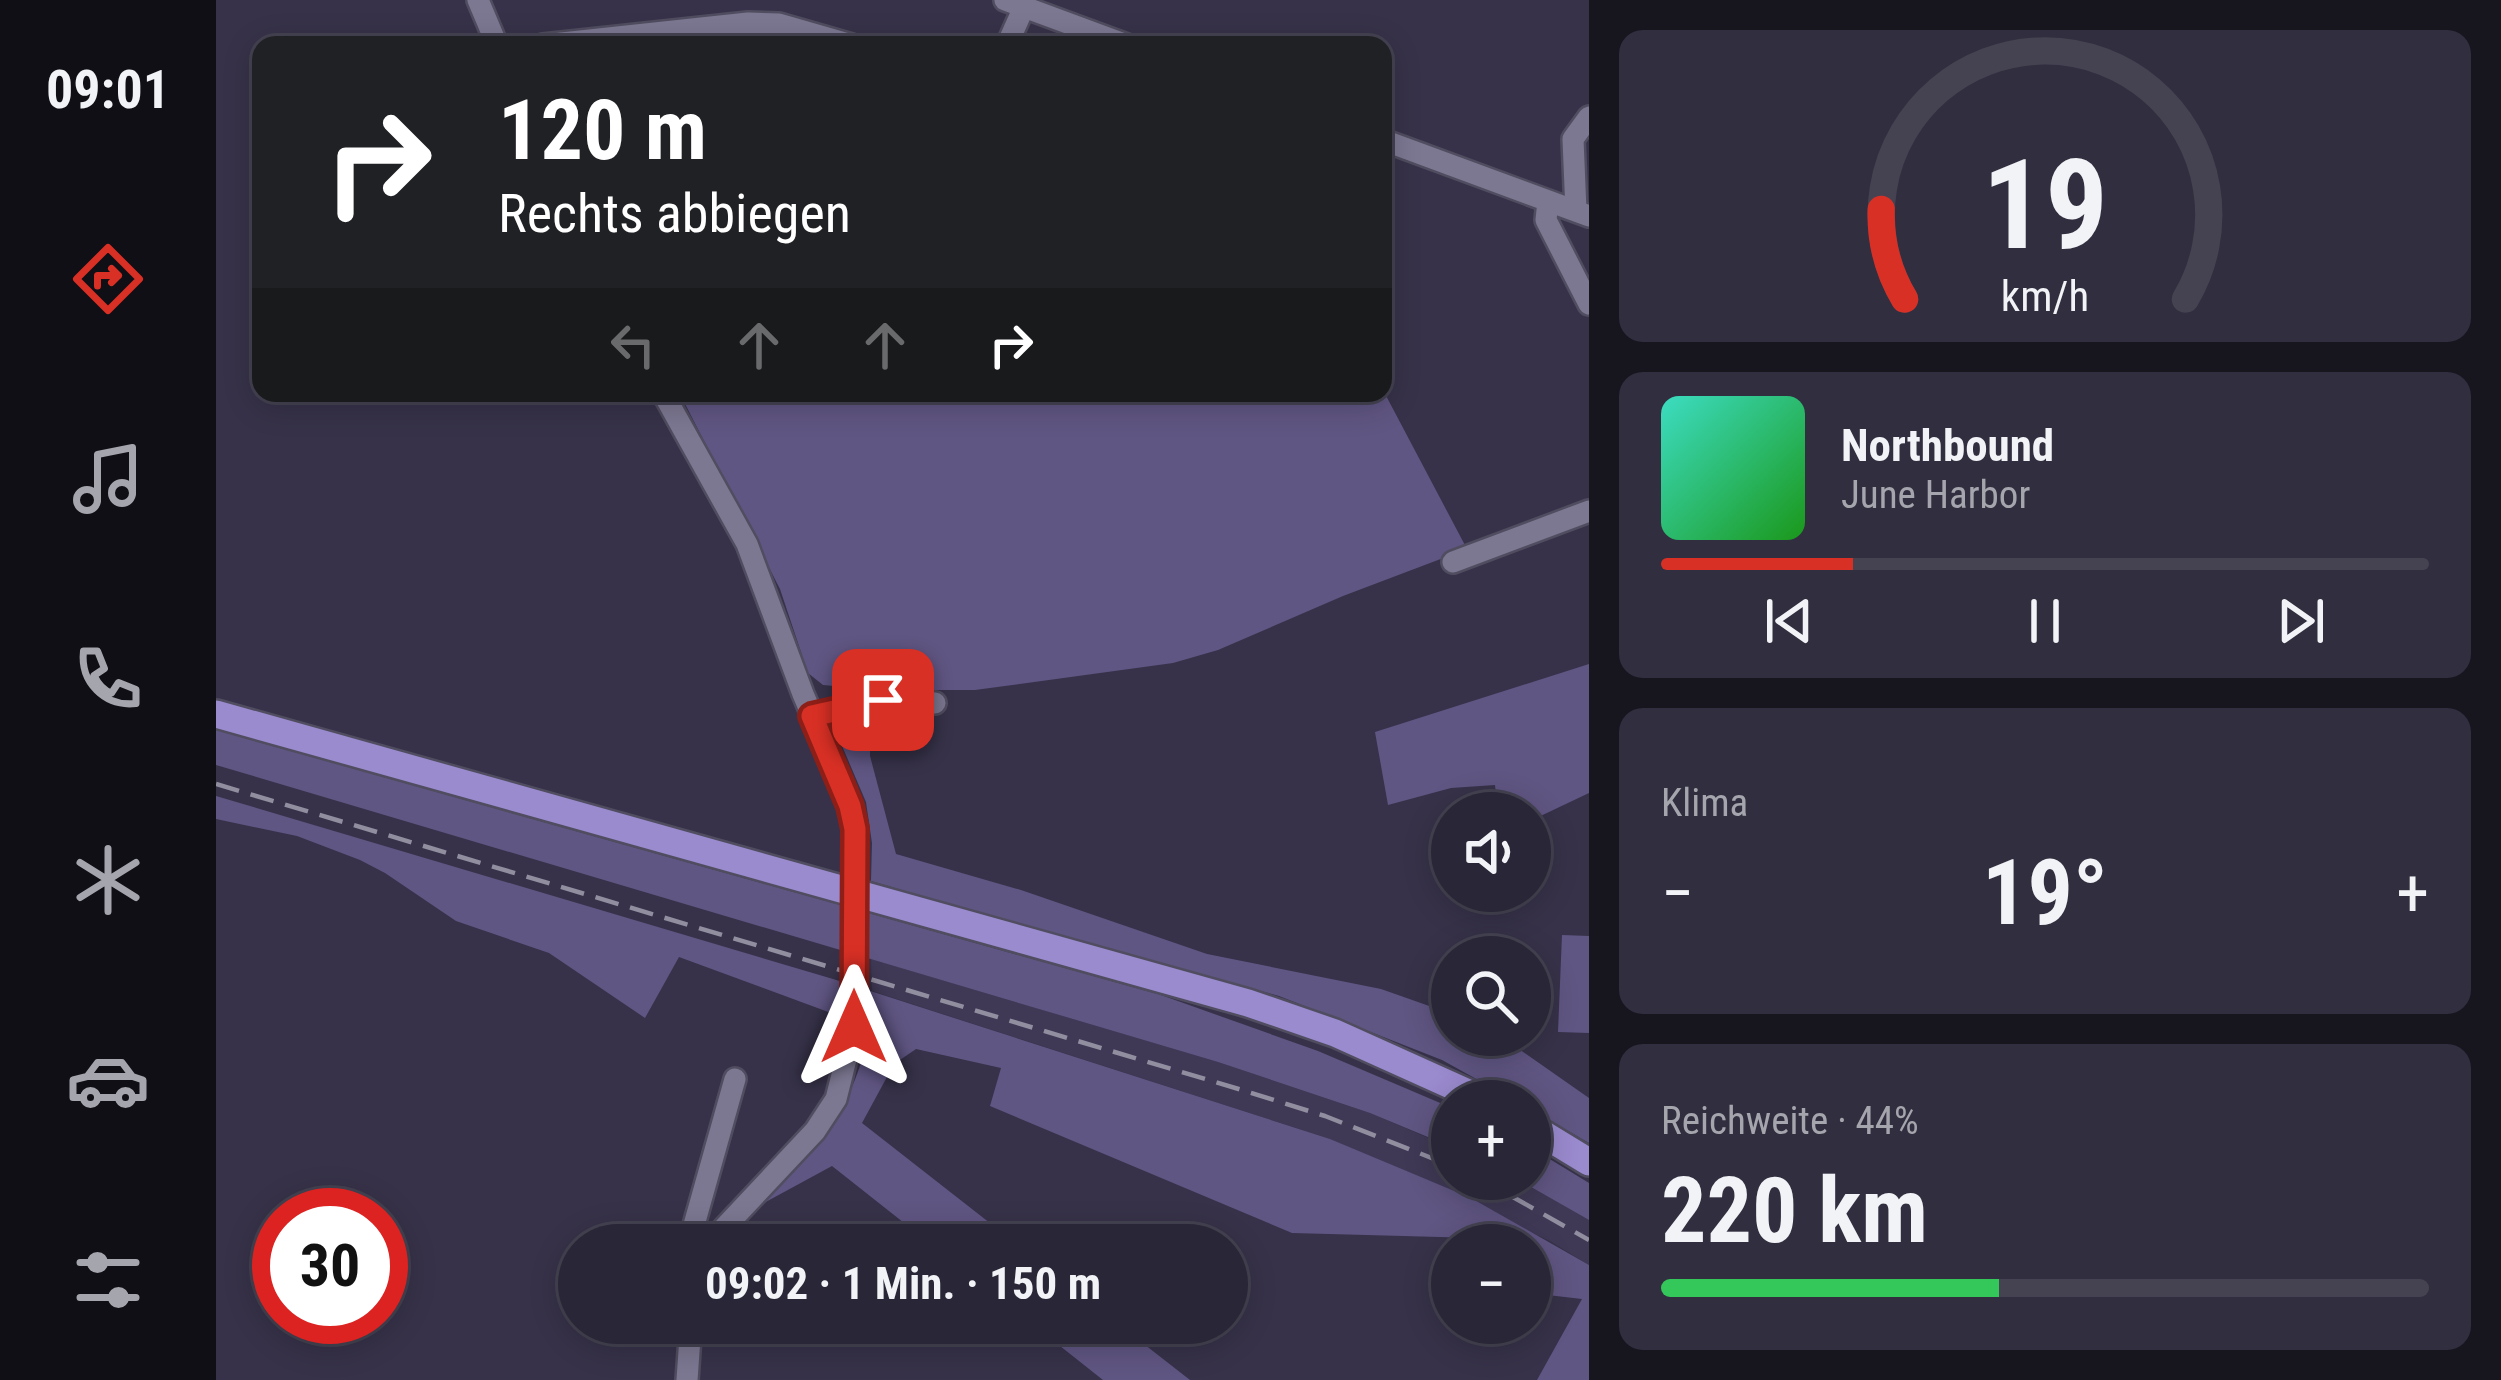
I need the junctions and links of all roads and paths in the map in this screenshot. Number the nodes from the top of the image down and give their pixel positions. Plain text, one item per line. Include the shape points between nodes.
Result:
1 (478, 0) edge
2 (1015, 3) edge
3 (493, 36) edge
4 (623, 36) edge
5 (822, 36) edge
6 (1009, 36) edge
7 (1103, 36) edge
8 (1589, 117) edge
9 (1392, 143) edge
10 (1548, 201) junction
11 (1582, 213) edge
12 (1589, 304) edge
13 (668, 402) edge
14 (1589, 512) edge
15 (1453, 562) dead end
16 (935, 703) dead end
17 (216, 714) edge
18 (812, 716) junction
19 (734, 1079) dead end
20 (1440, 1080) edge
21 (1551, 1139) edge
22 (1589, 1162) edge
23 (694, 1224) edge
24 (728, 1224) edge
25 (690, 1344) edge
26 (687, 1380) edge

1 - 3 street
2 - 6 street
2 - 7 street
4 - 5 street via 748,22
8 - 11 street via 1574,139
9 - 10 street
10 - 11 street
10 - 12 street via 1546,220
13 - 18 street via 747,544
14 - 15 street
16 - 18 street via 883,700
17 - 20 main road via 1248,1003
18 - 24 street, bridge via 855,829 854,1027 836,1099
19 - 23 street
21 - 22 main road
25 - 26 street

